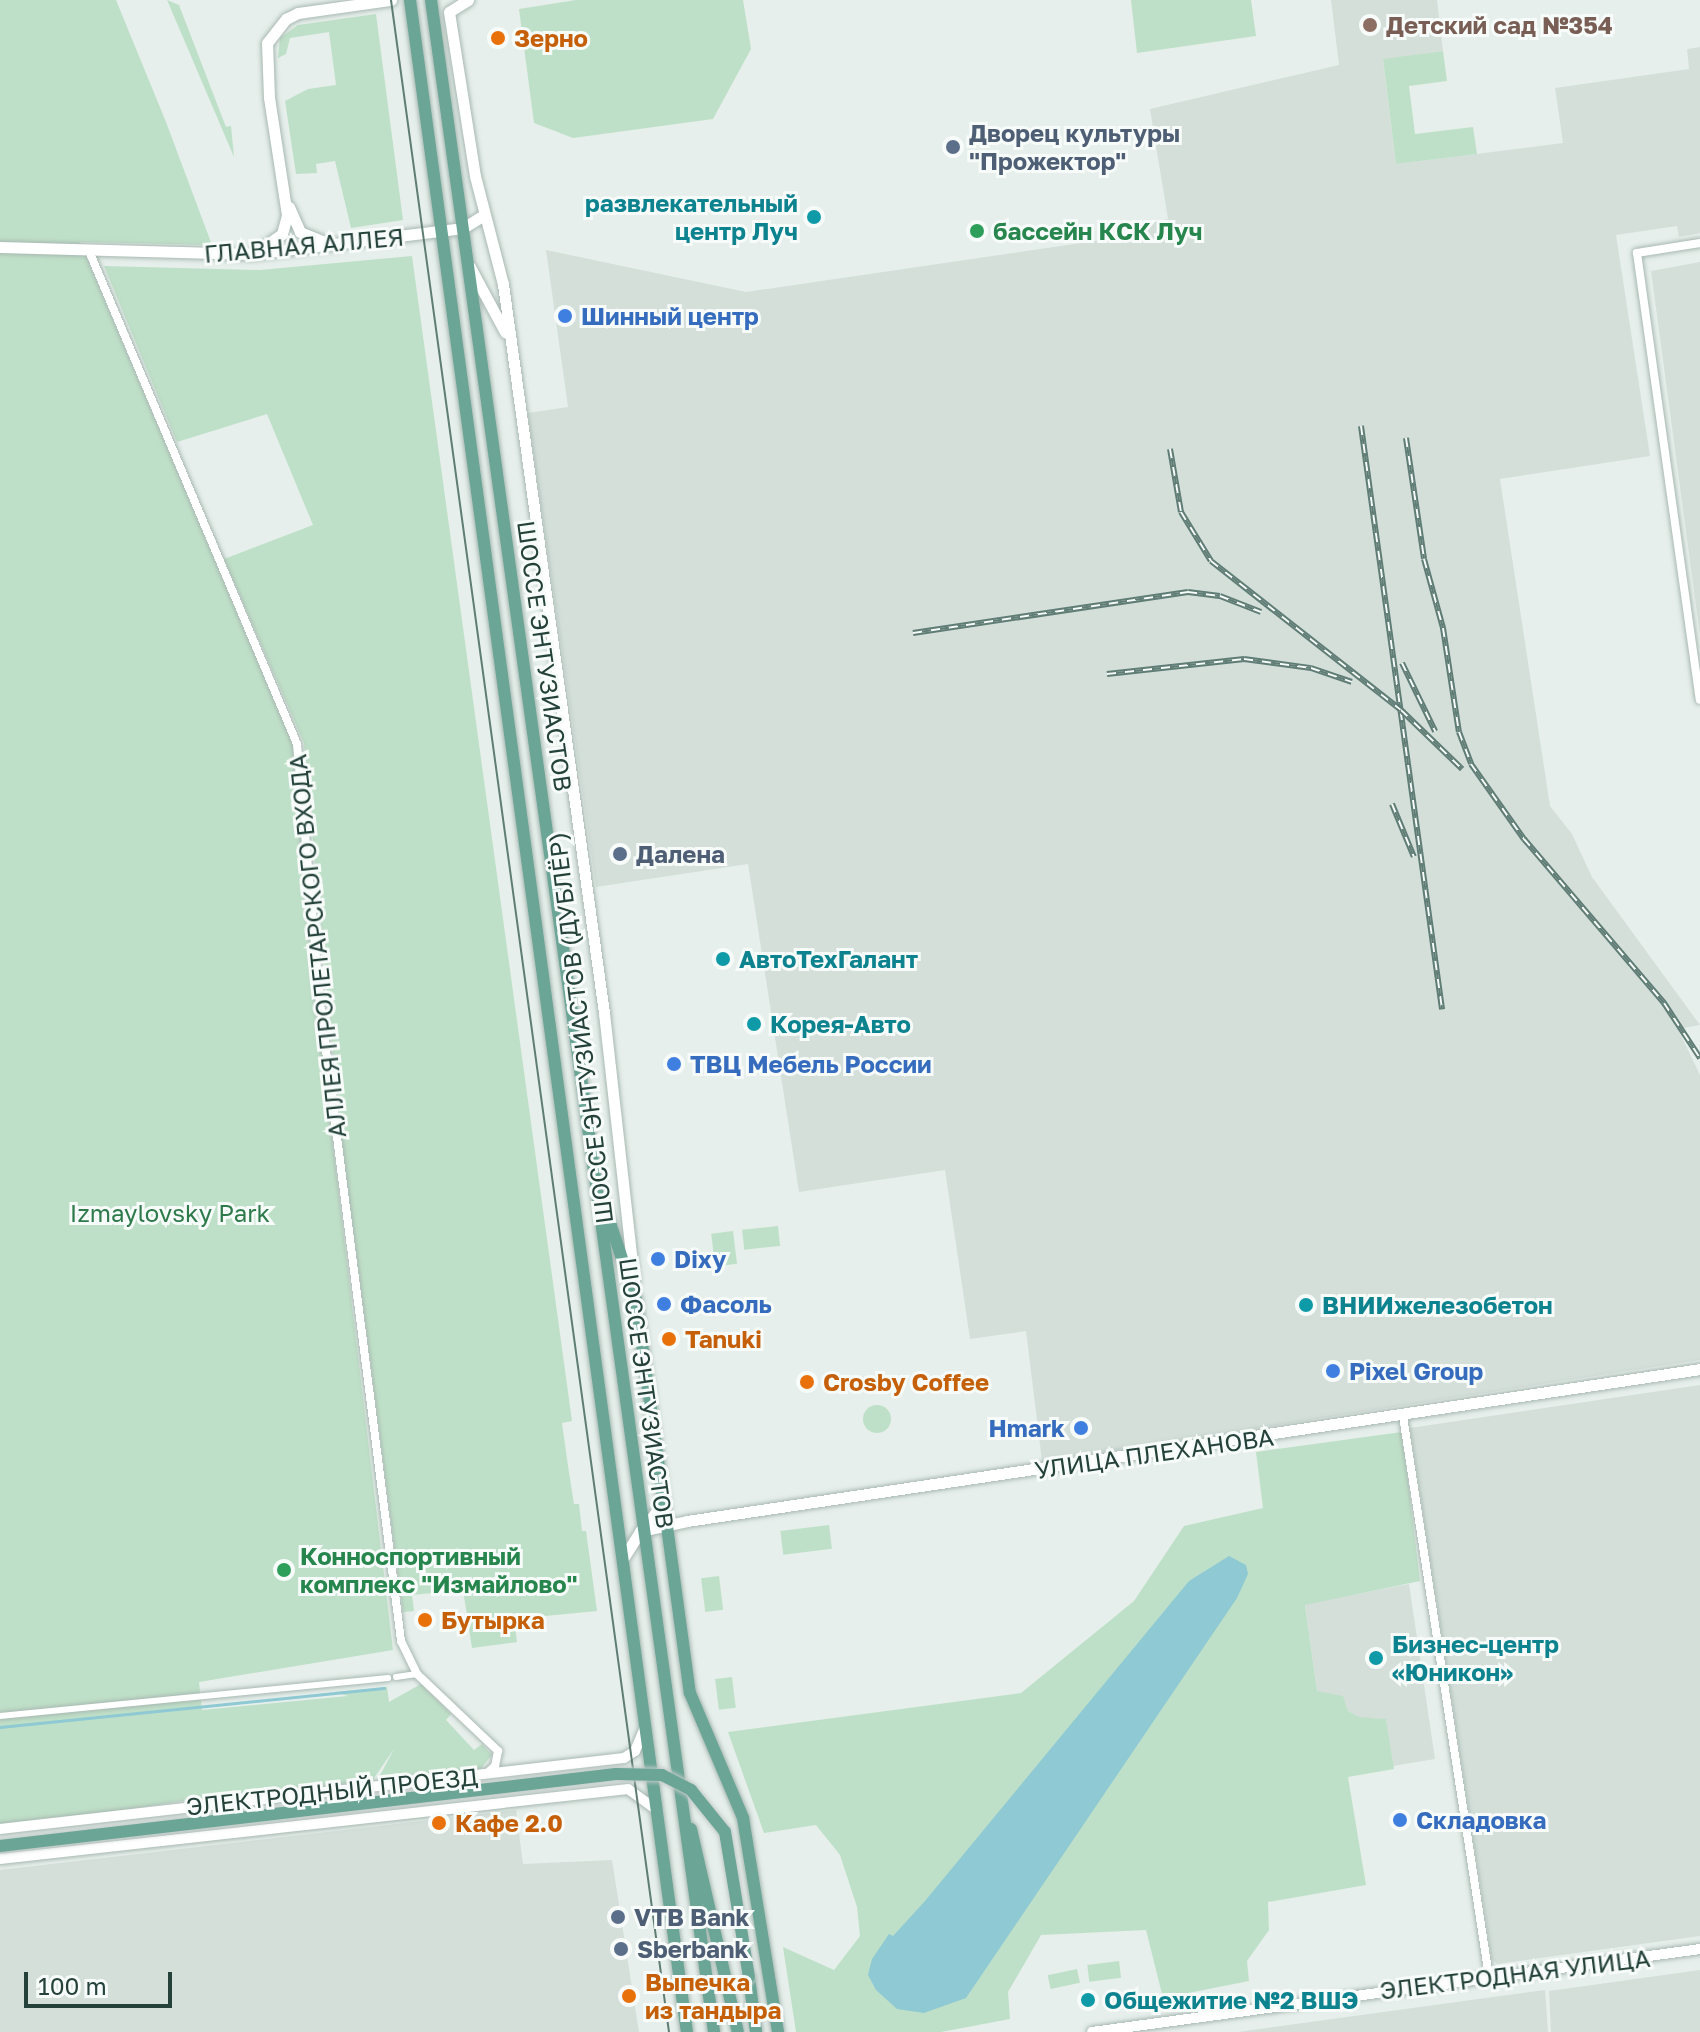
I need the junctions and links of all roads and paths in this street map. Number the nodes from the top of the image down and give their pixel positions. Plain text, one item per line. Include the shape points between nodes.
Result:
1 (391, 0) edge
2 (410, 0) edge
3 (431, 0) edge
4 (468, 0) edge
5 (348, 3) edge
6 (283, 183) junction
7 (484, 215) junction
8 (463, 228) junction
9 (441, 231) junction
10 (1700, 243) edge
11 (330, 245) junction
12 (0, 247) edge
13 (89, 251) junction
14 (252, 254) junction
15 (469, 265) junction
16 (511, 348) junction
17 (1698, 666) edge
18 (1700, 700) edge
19 (596, 1183) junction
20 (636, 1300) junction
21 (1700, 1369) edge
22 (1403, 1416) junction
23 (660, 1499) junction
24 (687, 1521) junction
25 (663, 1526) junction
26 (644, 1529) junction
27 (624, 1557) junction
28 (669, 1563) junction
29 (417, 1674) junction
30 (0, 1716) edge
31 (645, 1726) junction
32 (485, 1775) junction
33 (325, 1792) junction
34 (680, 1792) junction
35 (656, 1809) junction
36 (147, 1811) junction
37 (328, 1822) junction
38 (0, 1829) edge
39 (152, 1841) junction
40 (0, 1846) edge
41 (0, 1859) edge
42 (1700, 1949) edge
43 (1489, 1977) junction
44 (686, 2029) edge
45 (779, 2030) edge
46 (714, 2032) edge
47 (738, 2032) edge
48 (756, 2032) edge
49 (1092, 2032) edge

1 - 5 main road
2 - 9 main road, ШОССЕ ЭНТУЗИАСТОВ
3 - 8 main road, ШОССЕ ЭНТУЗИАСТОВ
4 - 7 main road, ШОССЕ ЭНТУЗИАСТОВ (ДУБЛЁР) via 449,12
5 - 6 main road via 290,17 267,43 269,97
6 - 11 main road via 300,232
6 - 14 main road via 287,215 282,234
7 - 8 main road
7 - 16 main road, ШОССЕ ЭНТУЗИАСТОВ (ДУБЛЁР) via 503,284
8 - 9 main road, ГЛАВНАЯ АЛЛЕЯ
8 - 15 main road, ШОССЕ ЭНТУЗИАСТОВ
9 - 11 main road, ГЛАВНАЯ АЛЛЕЯ
9 - 27 main road, ШОССЕ ЭНТУЗИАСТОВ
10 - 17 street via 1637,253
11 - 14 main road, ГЛАВНАЯ АЛЛЕЯ
12 - 13 main road, ГЛАВНАЯ АЛЛЕЯ
13 - 14 main road, ГЛАВНАЯ АЛЛЕЯ
13 - 29 street, АЛЛЕЯ ПРОЛЕТАРСКОГО ВХОДА via 297,744 320,1003 395,1598 401,1641
15 - 16 main road
15 - 19 main road, ШОССЕ ЭНТУЗИАСТОВ
16 - 20 main road, ШОССЕ ЭНТУЗИАСТОВ (ДУБЛЁР) via 604,1013
17 - 18 street
19 - 20 main road
19 - 26 main road, ШОССЕ ЭНТУЗИАСТОВ
20 - 23 main road, ШОССЕ ЭНТУЗИАСТОВ (ДУБЛЁР)
21 - 22 main road, УЛИЦА ПЛЕХАНОВА
22 - 24 main road, УЛИЦА ПЛЕХАНОВА
22 - 43 street
23 - 24 main road
23 - 25 main road, ШОССЕ ЭНТУЗИАСТОВ (ДУБЛЁР)
23 - 26 main road
24 - 25 main road, УЛИЦА ПЛЕХАНОВА
24 - 28 main road via 674,1540
25 - 26 main road, УЛИЦА ПЛЕХАНОВА
25 - 28 main road, ШОССЕ ЭНТУЗИАСТОВ (ДУБЛЁР)
26 - 27 main road via 630,1539
26 - 34 main road, ШОССЕ ЭНТУЗИАСТОВ
27 - 31 main road, ШОССЕ ЭНТУЗИАСТОВ
28 - 45 main road, ШОССЕ ЭНТУЗИАСТОВ (ДУБЛЁР) via 690,1693 743,1818
29 - 30 street
29 - 32 street, АЛЛЕЯ ПРОЛЕТАРСКОГО ВХОДА via 498,1751 495,1766
31 - 32 street, ЭЛЕКТРОДНЫЙ ПРОЕЗД via 635,1751 624,1758
31 - 35 main road, ШОССЕ ЭНТУЗИАСТОВ
32 - 33 street, ЭЛЕКТРОДНЫЙ ПРОЕЗД
33 - 36 street, ЭЛЕКТРОДНЫЙ ПРОЕЗД
33 - 37 street via 314,1809
34 - 46 main road, ШОССЕ ЭНТУЗИАСТОВ
34 - 47 main road via 703,1868
35 - 37 street, ЭЛЕКТРОДНЫЙ ПРОЕЗД via 628,1789
35 - 44 main road, ШОССЕ ЭНТУЗИАСТОВ
36 - 38 street, ЭЛЕКТРОДНЫЙ ПРОЕЗД
36 - 39 street via 162,1818 162,1830
37 - 39 street, ЭЛЕКТРОДНЫЙ ПРОЕЗД
39 - 41 street, ЭЛЕКТРОДНЫЙ ПРОЕЗД
40 - 48 main road, bridge via 605,1775 662,1775 691,1790 725,1832
42 - 43 street, ЭЛЕКТРОДНАЯ УЛИЦА
43 - 49 street, ЭЛЕКТРОДНАЯ УЛИЦА

